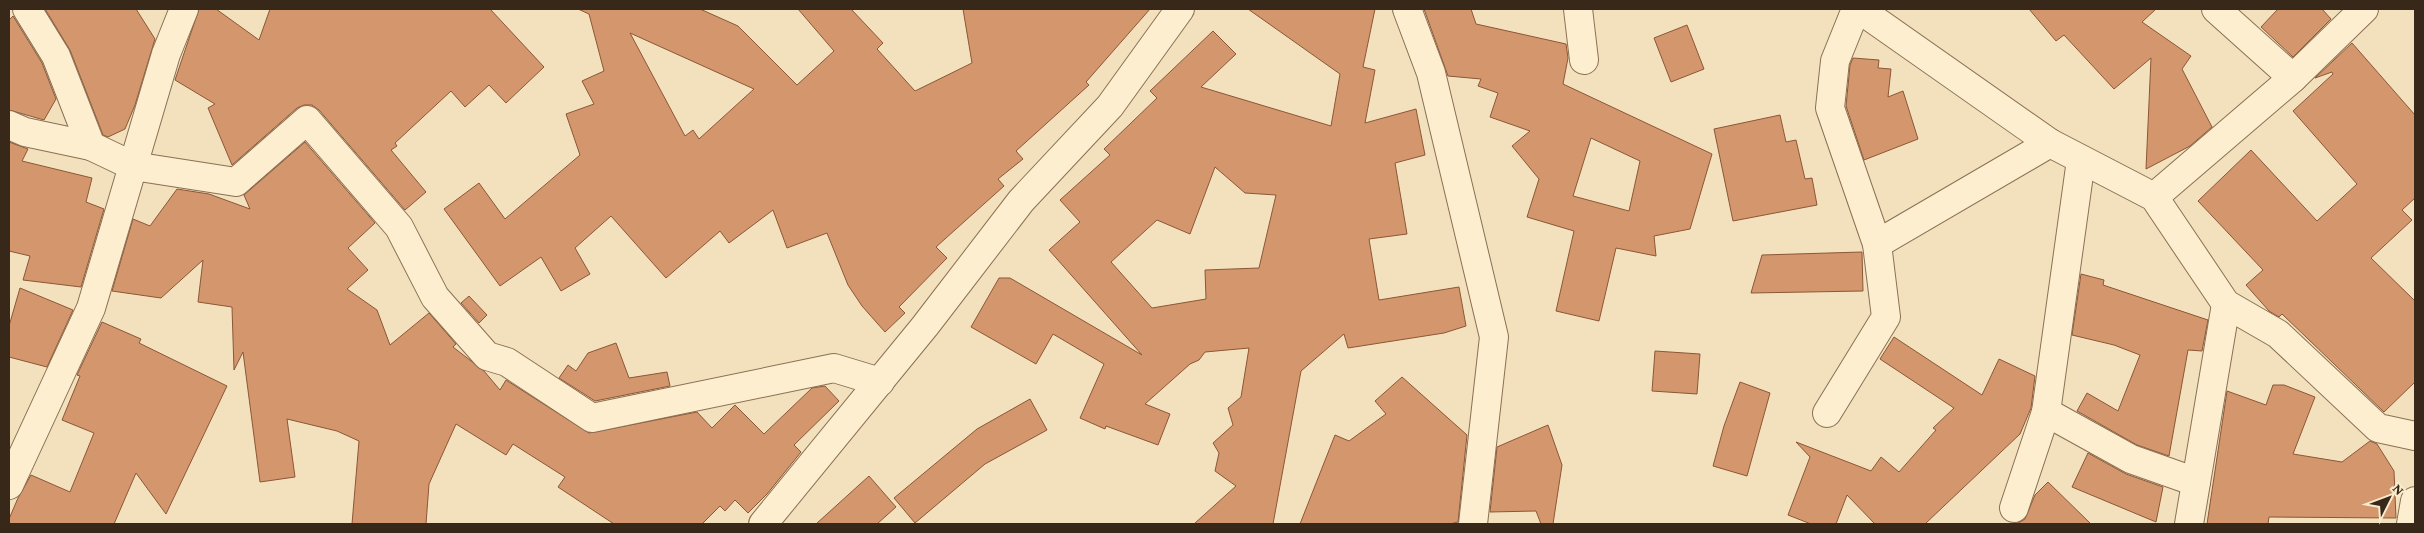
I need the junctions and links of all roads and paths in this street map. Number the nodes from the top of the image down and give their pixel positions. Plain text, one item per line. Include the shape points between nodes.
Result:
1 (27, 9) edge
2 (184, 9) edge
3 (1180, 9) edge
4 (1407, 9) edge
5 (1578, 9) edge
6 (1856, 9) edge
7 (1860, 9) edge
8 (2216, 9) edge
9 (2364, 9) edge
10 (1584, 60) dead end
11 (2293, 78) junction
12 (9, 124) edge
13 (2050, 143) junction
14 (91, 146) junction
15 (2081, 160) junction
16 (133, 166) junction
17 (2154, 197) junction
18 (1877, 244) junction
19 (2226, 304) junction
20 (880, 382) junction
21 (2046, 412) junction
22 (1827, 413) dead end
23 (2415, 436) edge
24 (11, 474) edge
25 (2196, 482) junction
26 (2415, 501) edge
27 (2014, 508) dead end
28 (764, 524) edge
29 (1473, 524) edge
30 (2189, 524) edge
31 (2411, 524) edge

1 - 14 street via 56,56
2 - 16 street via 166,54
3 - 20 street via 1110,106 1021,200
4 - 29 street via 1431,73 1494,338
5 - 10 street
6 - 18 street via 1835,61 1830,108
7 - 13 street
8 - 11 street
9 - 11 street
11 - 17 street
12 - 14 street via 25,132
13 - 15 street
13 - 18 street
14 - 16 street
15 - 17 street
15 - 21 street
16 - 20 street via 236,182 308,120 399,227 435,298 487,356 507,362 592,418 834,368
16 - 24 street via 91,308
17 - 19 street
18 - 22 street via 1886,316
19 - 23 street via 2278,334 2378,428
19 - 25 street
20 - 28 street
21 - 25 street via 2131,459
21 - 27 street
25 - 30 street
26 - 31 street

